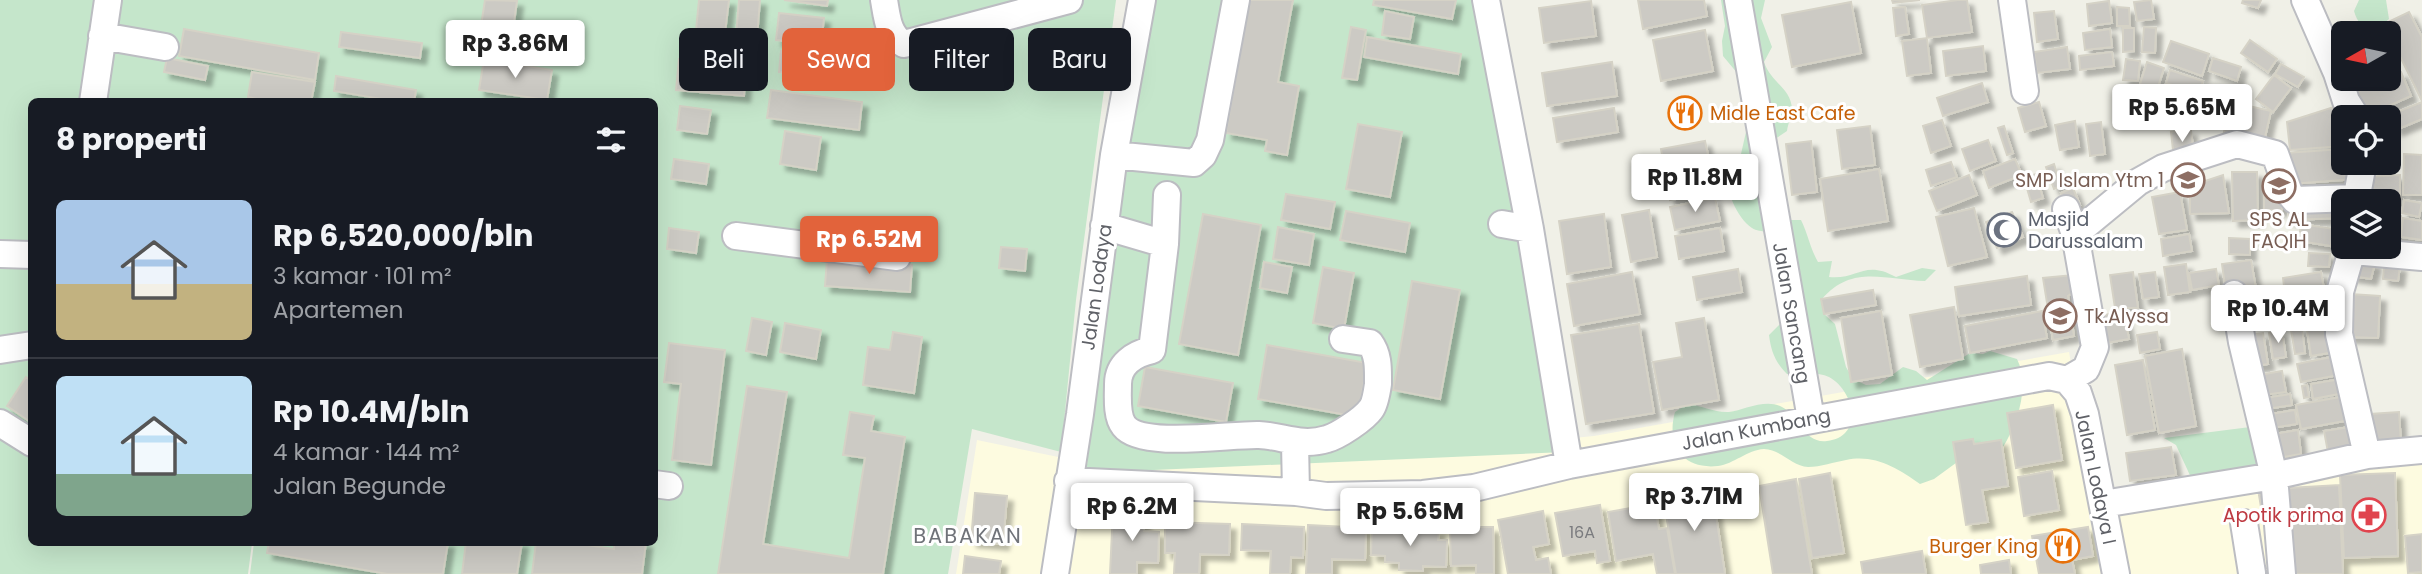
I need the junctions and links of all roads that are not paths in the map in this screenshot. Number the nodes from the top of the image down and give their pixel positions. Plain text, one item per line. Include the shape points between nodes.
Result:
1 (108, 0) edge
2 (884, 0) edge
3 (1069, 0) edge
4 (1142, 0) edge
5 (1236, 0) edge
6 (1486, 0) edge
7 (1738, 0) edge
8 (2012, 0) edge
9 (2305, 0) edge
10 (102, 36) junction
11 (165, 47) dead end
12 (2025, 90) dead end
13 (94, 98) edge
14 (2348, 105) edge
15 (1114, 155) junction
16 (1167, 195) dead end
17 (2331, 200) edge
18 (2066, 209) dead end
19 (1502, 224) dead end
20 (1104, 226) junction
21 (1530, 229) junction
22 (2075, 234) junction
23 (736, 236) dead end
24 (1165, 244) junction
25 (0, 254) edge
26 (28, 255) edge
27 (2401, 255) edge
28 (897, 257) dead end
29 (2422, 257) edge
30 (2350, 259) edge
31 (2234, 294) dead end
32 (1343, 339) dead end
33 (28, 346) edge
34 (0, 350) edge
35 (2067, 380) junction
36 (1811, 419) junction
37 (0, 423) edge
38 (28, 440) edge
39 (1295, 443) junction
40 (2422, 450) edge
41 (2367, 454) junction
42 (1569, 465) junction
43 (2274, 476) junction
44 (1068, 481) junction
45 (1296, 492) junction
46 (2104, 505) junction
47 (2244, 523) dead end
48 (2252, 573) edge
49 (1055, 574) edge
50 (2116, 574) edge
51 (2282, 574) edge

1 - 10 street
2 - 3 street via 888,23 896,40 904,44
4 - 15 street, Jalan Lodaya
5 - 15 street via 1210,140 1203,155 1194,163
6 - 21 street
7 - 36 street, Jalan Sancang
8 - 12 street
9 - 14 street
10 - 11 street
10 - 13 street
15 - 20 street, Jalan Lodaya
16 - 24 street
17 - 22 street via 2295,200 2275,154 2237,144 2163,168 2138,182
18 - 22 street
19 - 21 street
20 - 24 street
20 - 44 street, Jalan Lodaya
21 - 42 street
22 - 35 street via 2095,347 2085,369
23 - 28 street
24 - 39 street via 1152,350 1128,361 1118,381 1119,415 1124,426 1154,438 1261,435
25 - 26 street
27 - 29 street
30 - 41 street via 2340,292 2339,334
31 - 43 street
32 - 39 street via 1370,343 1375,350 1377,389 1371,409 1327,440
33 - 34 street
35 - 36 street, Jalan Kumbang via 2049,376
35 - 46 street, Jalan Lodaya I via 2078,393 2085,414
36 - 42 street, Jalan Kumbang
37 - 38 street
39 - 45 street
40 - 41 street
41 - 43 street
42 - 45 street, Jalan Kumbang via 1474,488 1423,494 1326,496
43 - 46 street
43 - 51 street
44 - 45 street, Jalan Kumbang
44 - 49 street, Jalan Lodaya
46 - 50 street, Jalan Lodaya I
47 - 48 street

